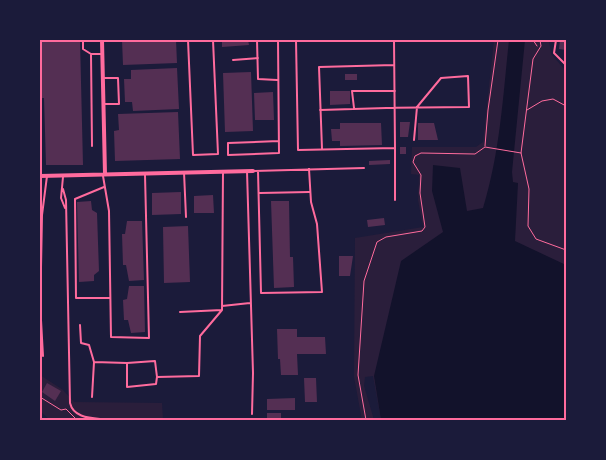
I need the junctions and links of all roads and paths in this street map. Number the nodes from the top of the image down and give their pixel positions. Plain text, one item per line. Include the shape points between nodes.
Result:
1 (83, 40) edge
2 (102, 40) edge
3 (188, 40) edge
4 (213, 40) edge
5 (257, 40) edge
6 (279, 40) edge
7 (296, 40) edge
8 (394, 40) edge
9 (498, 40) edge
10 (533, 40) edge
11 (540, 40) edge
12 (556, 40) edge
13 (538, 46) dead end
14 (91, 54) junction
15 (102, 54) junction
16 (258, 58) junction
17 (232, 60) dead end
18 (394, 65) junction
19 (566, 65) edge
20 (103, 78) junction
21 (277, 80) junction
22 (395, 91) junction
23 (104, 104) junction
24 (566, 106) edge
25 (395, 107) junction
26 (417, 107) junction
27 (354, 108) junction
28 (320, 110) junction
29 (527, 110) junction
30 (414, 140) dead end
31 (279, 141) junction
32 (92, 146) dead end
33 (485, 147) junction
34 (395, 148) junction
35 (322, 150) junction
36 (520, 153) junction
37 (364, 168) dead end
38 (309, 169) junction
39 (223, 171) junction
40 (247, 171) junction
41 (256, 171) junction
42 (184, 172) junction
43 (145, 173) junction
44 (104, 174) junction
45 (63, 175) junction
46 (40, 176) edge
47 (47, 176) junction
48 (104, 187) junction
49 (63, 189) junction
50 (309, 192) junction
51 (260, 193) junction
52 (40, 197) edge
53 (44, 197) junction
54 (395, 200) dead end
55 (65, 208) junction
56 (186, 217) dead end
57 (566, 250) edge
58 (110, 298) junction
59 (251, 303) junction
60 (222, 306) junction
61 (222, 310) junction
62 (180, 312) dead end
63 (40, 320) edge
64 (80, 325) dead end
65 (43, 356) dead end
66 (94, 362) junction
67 (127, 363) junction
68 (157, 376) junction
69 (40, 397) edge
70 (92, 397) dead end
71 (252, 414) dead end
72 (100, 419) edge
73 (77, 420) edge
74 (366, 420) edge

1 - 14 lane via 84,50
2 - 15 street
3 - 4 lane via 193,155 218,154
5 - 16 lane
6 - 21 lane
7 - 35 lane via 298,150
8 - 18 lane
9 - 33 path
10 - 13 path
11 - 29 path via 541,46 533,59
12 - 19 lane via 554,53
14 - 15 lane
14 - 32 lane
15 - 20 street
16 - 17 lane
16 - 21 lane via 258,79
18 - 22 lane
18 - 28 lane via 319,67
20 - 23 street
20 - 23 lane via 118,78 119,104
21 - 31 lane
22 - 25 lane
22 - 27 lane via 352,91
23 - 44 street
24 - 29 path via 553,99
25 - 26 lane
25 - 27 lane
25 - 34 lane
26 - 26 lane via 469,106 468,76 441,78
26 - 30 lane
27 - 28 lane
28 - 35 lane
29 - 36 path
31 - 31 lane via 228,143 228,155 279,153
33 - 36 path
33 - 74 path via 475,154 420,153 415,156 413,162 421,175 424,229 386,238 375,246 364,281 358,375
34 - 35 lane
34 - 54 lane
36 - 57 path via 529,190 529,231 536,239
37 - 38 lane
38 - 41 lane
38 - 50 lane
39 - 40 street
39 - 42 street
39 - 60 lane
40 - 41 street
40 - 59 lane
41 - 51 lane
42 - 43 street
42 - 56 lane
43 - 44 street
43 - 58 lane via 149,338 111,336
44 - 45 street
44 - 48 lane
45 - 47 street
45 - 49 lane
46 - 47 street
47 - 53 lane
48 - 58 lane via 109,212
48 - 58 lane via 75,200 76,298
49 - 55 lane
49 - 55 lane via 61,201
50 - 51 lane
50 - 51 lane via 317,224 322,292 261,293
52 - 53 lane
53 - 63 lane
55 - 72 lane via 70,403 78,414
59 - 60 lane
59 - 71 lane
60 - 61 lane
61 - 62 lane
61 - 68 lane via 200,336 199,376
63 - 65 lane
64 - 66 lane via 81,343 89,345
66 - 67 lane
66 - 70 lane
67 - 68 lane via 155,361
67 - 68 lane via 127,387 156,384
69 - 73 path via 61,410 66,409

